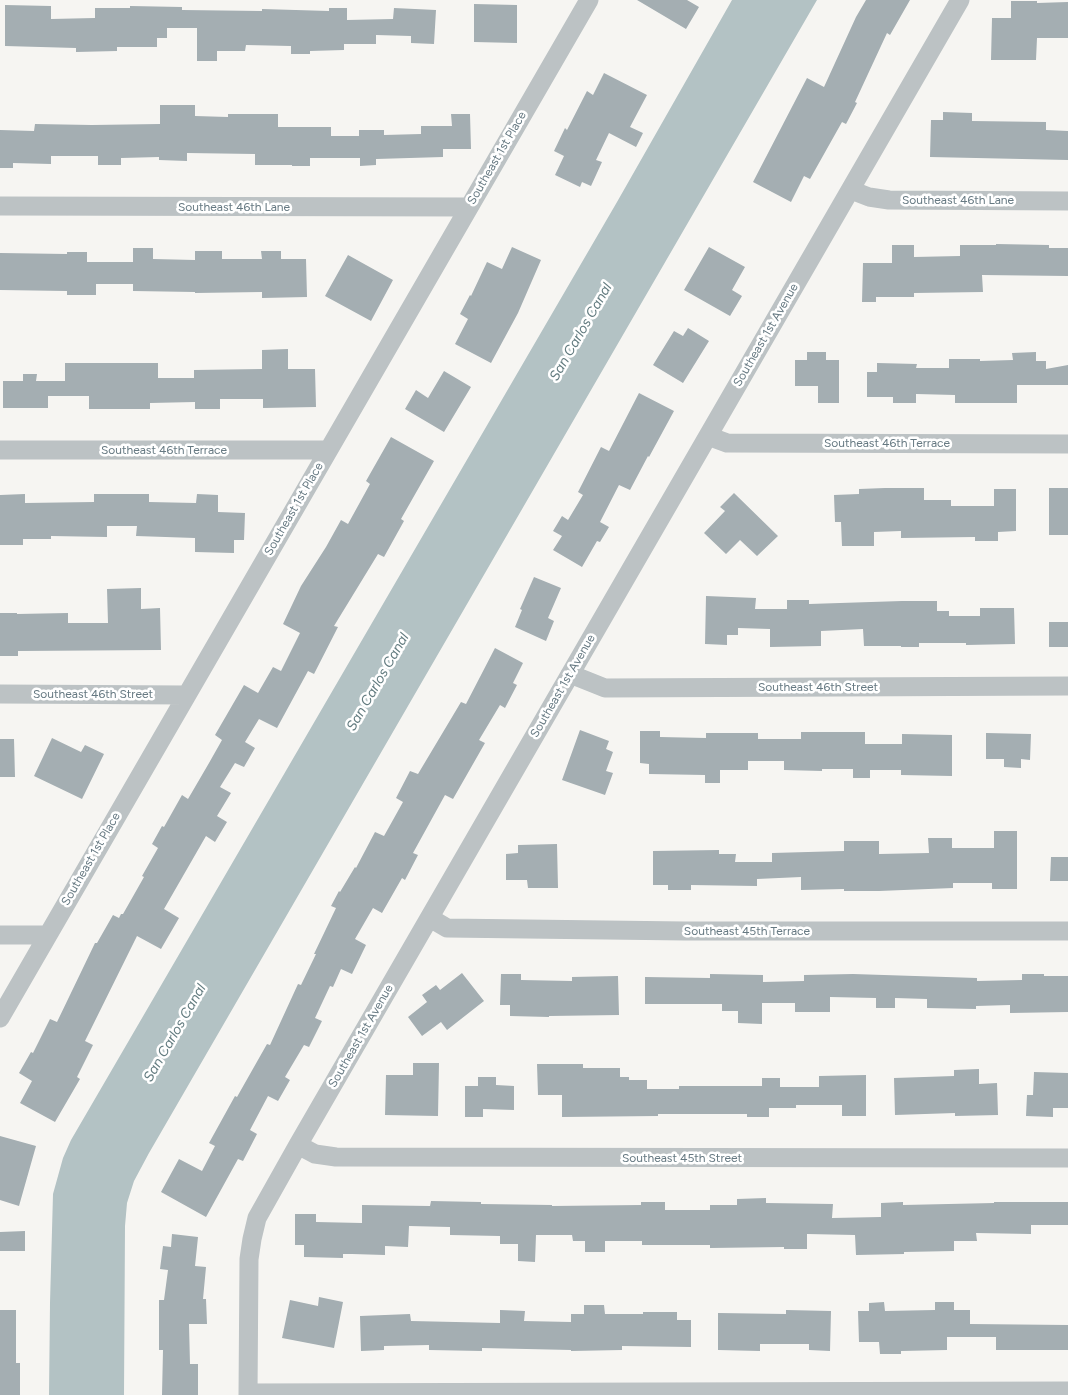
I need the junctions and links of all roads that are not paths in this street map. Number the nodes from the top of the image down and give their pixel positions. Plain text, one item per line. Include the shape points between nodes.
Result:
1 (589, 0) edge
2 (960, 0) edge
3 (850, 190) junction
4 (1068, 200) edge
5 (0, 206) edge
6 (468, 207) junction
7 (708, 436) junction
8 (1068, 444) edge
9 (0, 450) edge
10 (328, 450) junction
11 (570, 674) junction
12 (1068, 686) edge
13 (0, 694) edge
14 (186, 694) junction
15 (430, 918) junction
16 (1068, 931) edge
17 (0, 935) edge
18 (48, 935) junction
19 (0, 1018) edge
20 (298, 1145) junction
21 (1068, 1158) edge
22 (1068, 1391) edge
23 (248, 1394) edge

1 - 6 street, Southeast 1st Place
2 - 3 street, Southeast 1st Avenue
3 - 4 street, Southeast 46th Lane via 889,200
3 - 7 street, Southeast 1st Avenue
5 - 6 street, Southeast 46th Lane
6 - 10 street, Southeast 1st Place
7 - 8 street, Southeast 46th Terrace via 727,443
7 - 11 street, Southeast 1st Avenue
9 - 10 street, Southeast 46th Terrace
10 - 14 street, Southeast 1st Place
11 - 12 street, Southeast 46th Street via 605,688
11 - 15 street, Southeast 1st Avenue
13 - 14 street, Southeast 46th Street
14 - 18 street, Southeast 1st Place
15 - 16 street, Southeast 45th Terrace via 446,928
15 - 20 street, Southeast 1st Avenue
17 - 18 street
18 - 19 street, Southeast 1st Place
20 - 21 street, Southeast 45th Street via 315,1154 336,1157
20 - 23 street, Southeast 1st Avenue via 257,1218 252,1238
22 - 23 street

